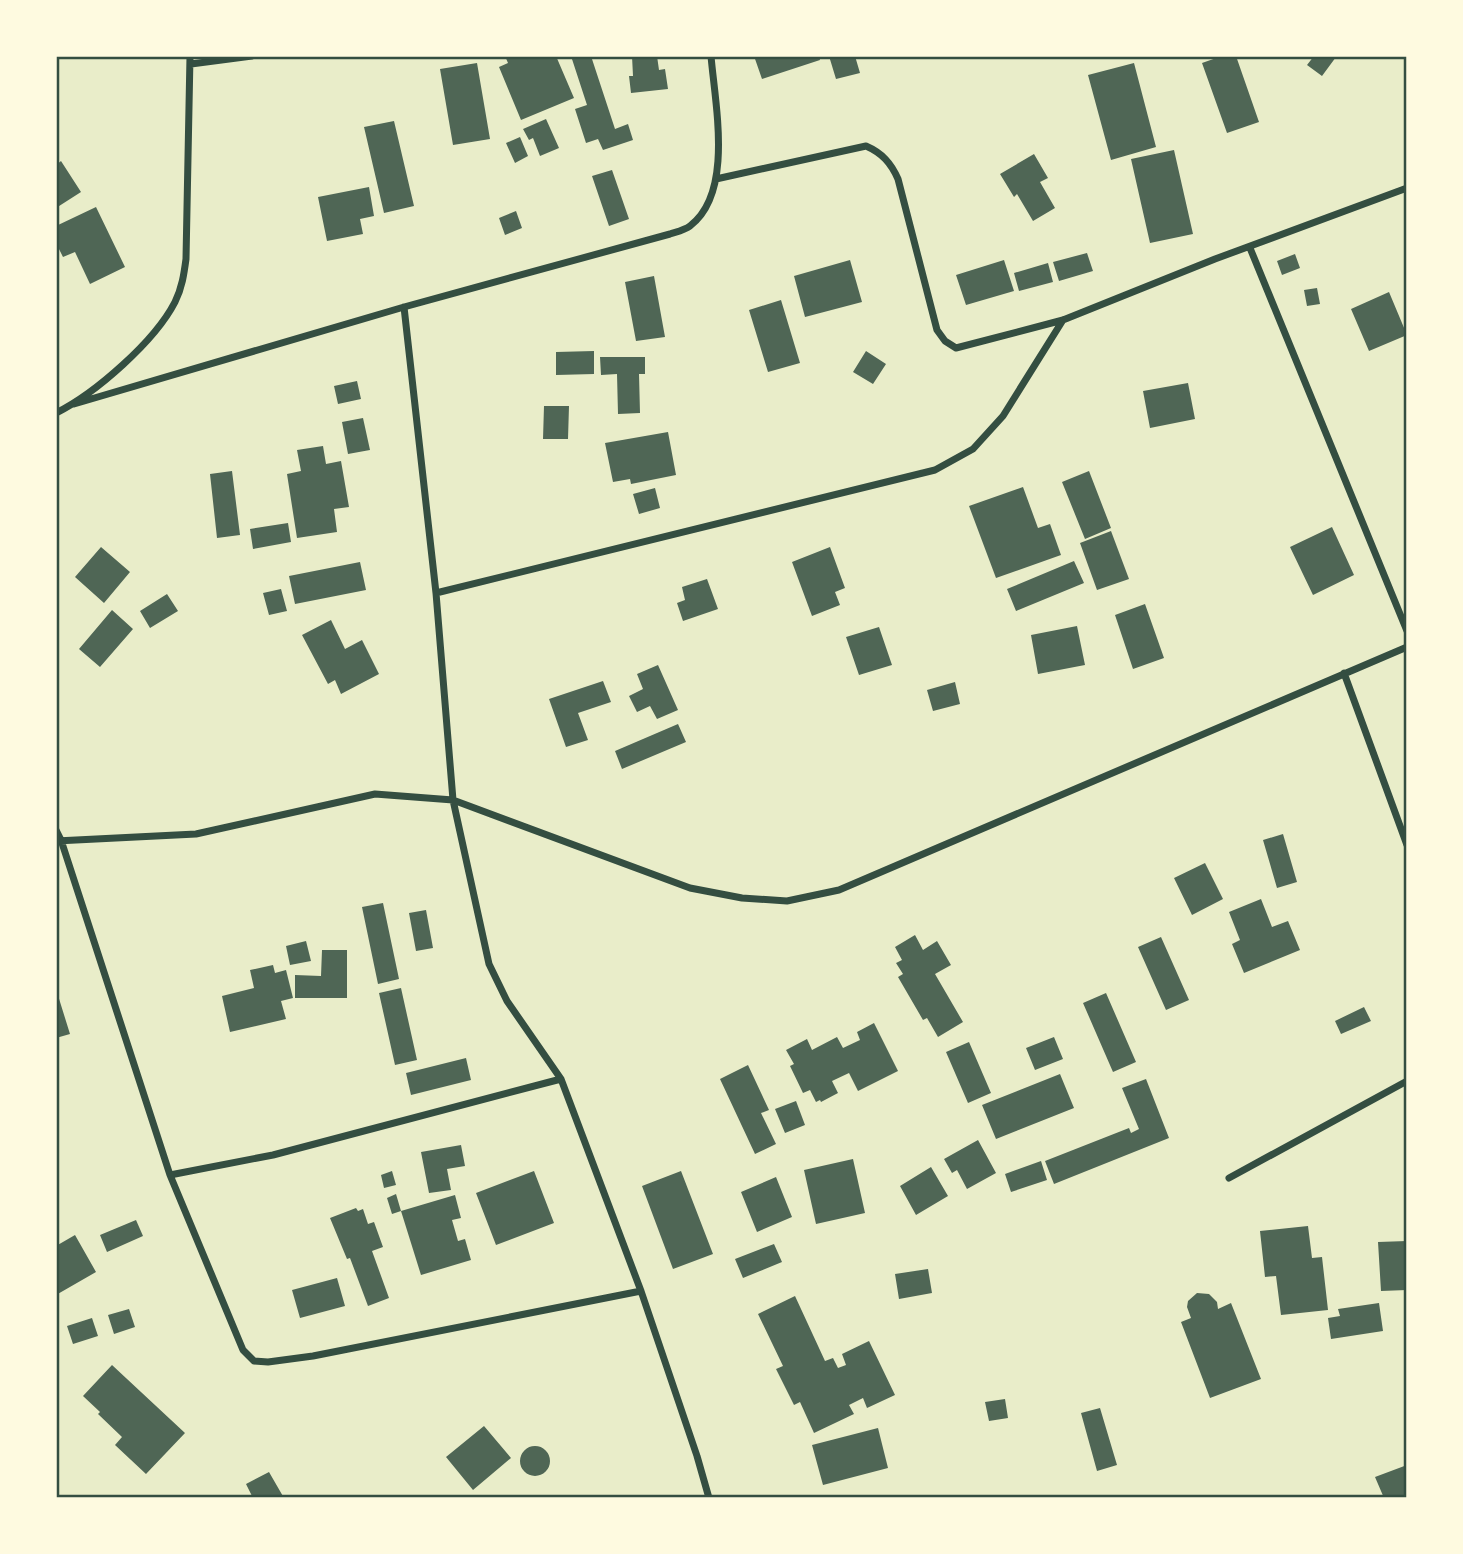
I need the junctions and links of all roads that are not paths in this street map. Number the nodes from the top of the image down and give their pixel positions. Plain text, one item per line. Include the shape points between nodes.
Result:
1 (252, 56) edge
2 (711, 56) edge
3 (190, 60) edge
4 (716, 179) junction
5 (1407, 188) edge
6 (1250, 248) junction
7 (404, 307) junction
8 (1063, 320) junction
9 (74, 404) junction
10 (56, 413) edge
11 (436, 593) junction
12 (1407, 631) edge
13 (1407, 647) edge
14 (1344, 673) junction
15 (453, 800) junction
16 (56, 830) edge
17 (59, 840) edge
18 (1407, 845) edge
19 (561, 1079) junction
20 (1407, 1081) edge
21 (170, 1175) junction
22 (1230, 1178) dead end
23 (641, 1292) junction
24 (709, 1498) edge

1 - 3 street
2 - 4 street via 719,163
3 - 9 street via 183,281 175,303 143,346
4 - 7 street via 706,209 690,227
4 - 8 street via 866,146 886,158 898,179 937,330 945,341 956,348
5 - 6 street
6 - 8 street
6 - 12 street
7 - 9 street
7 - 11 street
8 - 11 street via 1003,415 973,449 935,470
9 - 10 street
11 - 15 street
13 - 14 street
14 - 15 street via 839,890 787,901 690,887
14 - 18 street
15 - 17 street via 374,793 196,834
15 - 19 street via 489,964 508,1001
16 - 17 street
17 - 21 street
19 - 21 street via 273,1155
19 - 23 street
20 - 22 street
21 - 23 street via 243,1350 254,1361 313,1356
23 - 24 street

